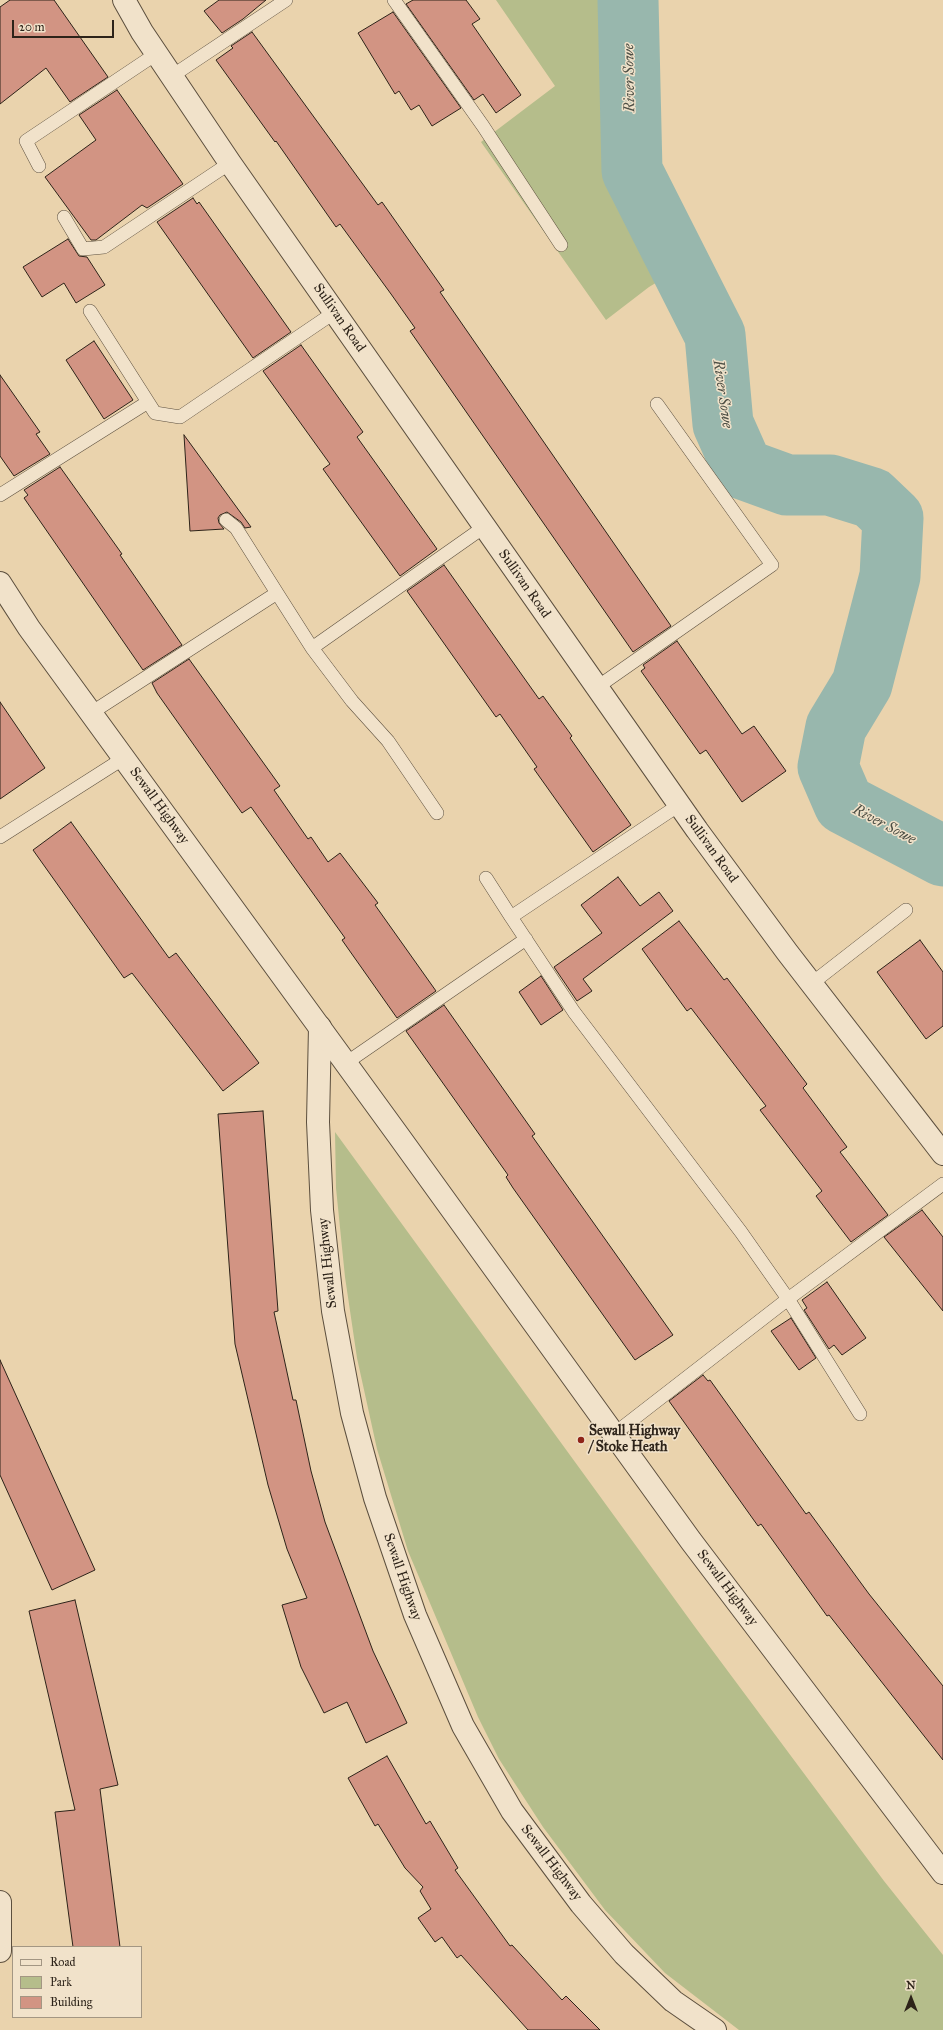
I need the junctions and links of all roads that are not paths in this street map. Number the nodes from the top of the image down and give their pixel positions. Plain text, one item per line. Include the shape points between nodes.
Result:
1 (124, 0) edge
2 (286, 0) edge
3 (394, 0) edge
4 (156, 54) junction
5 (172, 76) junction
6 (230, 163) junction
7 (39, 166) dead end
8 (64, 217) dead end
9 (561, 245) dead end
10 (90, 311) dead end
11 (335, 312) junction
12 (148, 402) junction
13 (657, 404) dead end
14 (0, 496) edge
15 (226, 520) dead end
16 (484, 527) junction
17 (0, 583) edge
18 (278, 593) junction
19 (312, 648) junction
20 (596, 688) junction
21 (91, 712) junction
22 (124, 758) junction
23 (679, 806) junction
24 (437, 813) dead end
25 (0, 837) edge
26 (486, 878) dead end
27 (906, 910) dead end
28 (511, 917) junction
29 (526, 939) junction
30 (811, 984) junction
31 (320, 1027) junction
32 (346, 1063) junction
33 (943, 1154) edge
34 (943, 1184) edge
35 (788, 1299) junction
36 (860, 1414) dead end
37 (614, 1434) junction
38 (943, 1873) edge
39 (0, 1902) edge
40 (0, 1951) edge
41 (715, 2030) edge

1 - 4 street, Sullivan Road
2 - 5 lane
3 - 9 lane via 483,126
4 - 5 street, Sullivan Road
4 - 7 lane via 26,141
5 - 6 street, Sullivan Road
6 - 8 lane via 104,247 83,249
6 - 11 street, Sullivan Road
10 - 12 lane
11 - 12 lane via 180,417 155,413
11 - 16 street, Sullivan Road
12 - 14 lane
13 - 20 lane via 772,565
15 - 18 lane via 236,528
16 - 19 lane
16 - 20 street, Sullivan Road
17 - 21 street, Sewall Highway via 29,628
18 - 19 lane
18 - 21 lane
19 - 24 lane via 352,701 388,741
20 - 23 street, Sullivan Road
21 - 22 street, Sewall Highway
22 - 25 lane
22 - 31 street, Sewall Highway
23 - 28 lane
23 - 30 street, Sullivan Road
26 - 28 lane
27 - 30 lane
28 - 29 lane
29 - 32 lane
29 - 35 lane via 574,1012
30 - 33 street, Sullivan Road
31 - 32 street, Sewall Highway
31 - 41 street, Sewall Highway via 318,1122 322,1210 333,1311 352,1413 373,1490 415,1615 463,1726 512,1811 581,1904 624,1954 673,2001
32 - 37 street, Sewall Highway
34 - 35 lane
35 - 36 lane
35 - 37 lane
37 - 38 street, Sewall Highway via 691,1541
39 - 40 street

